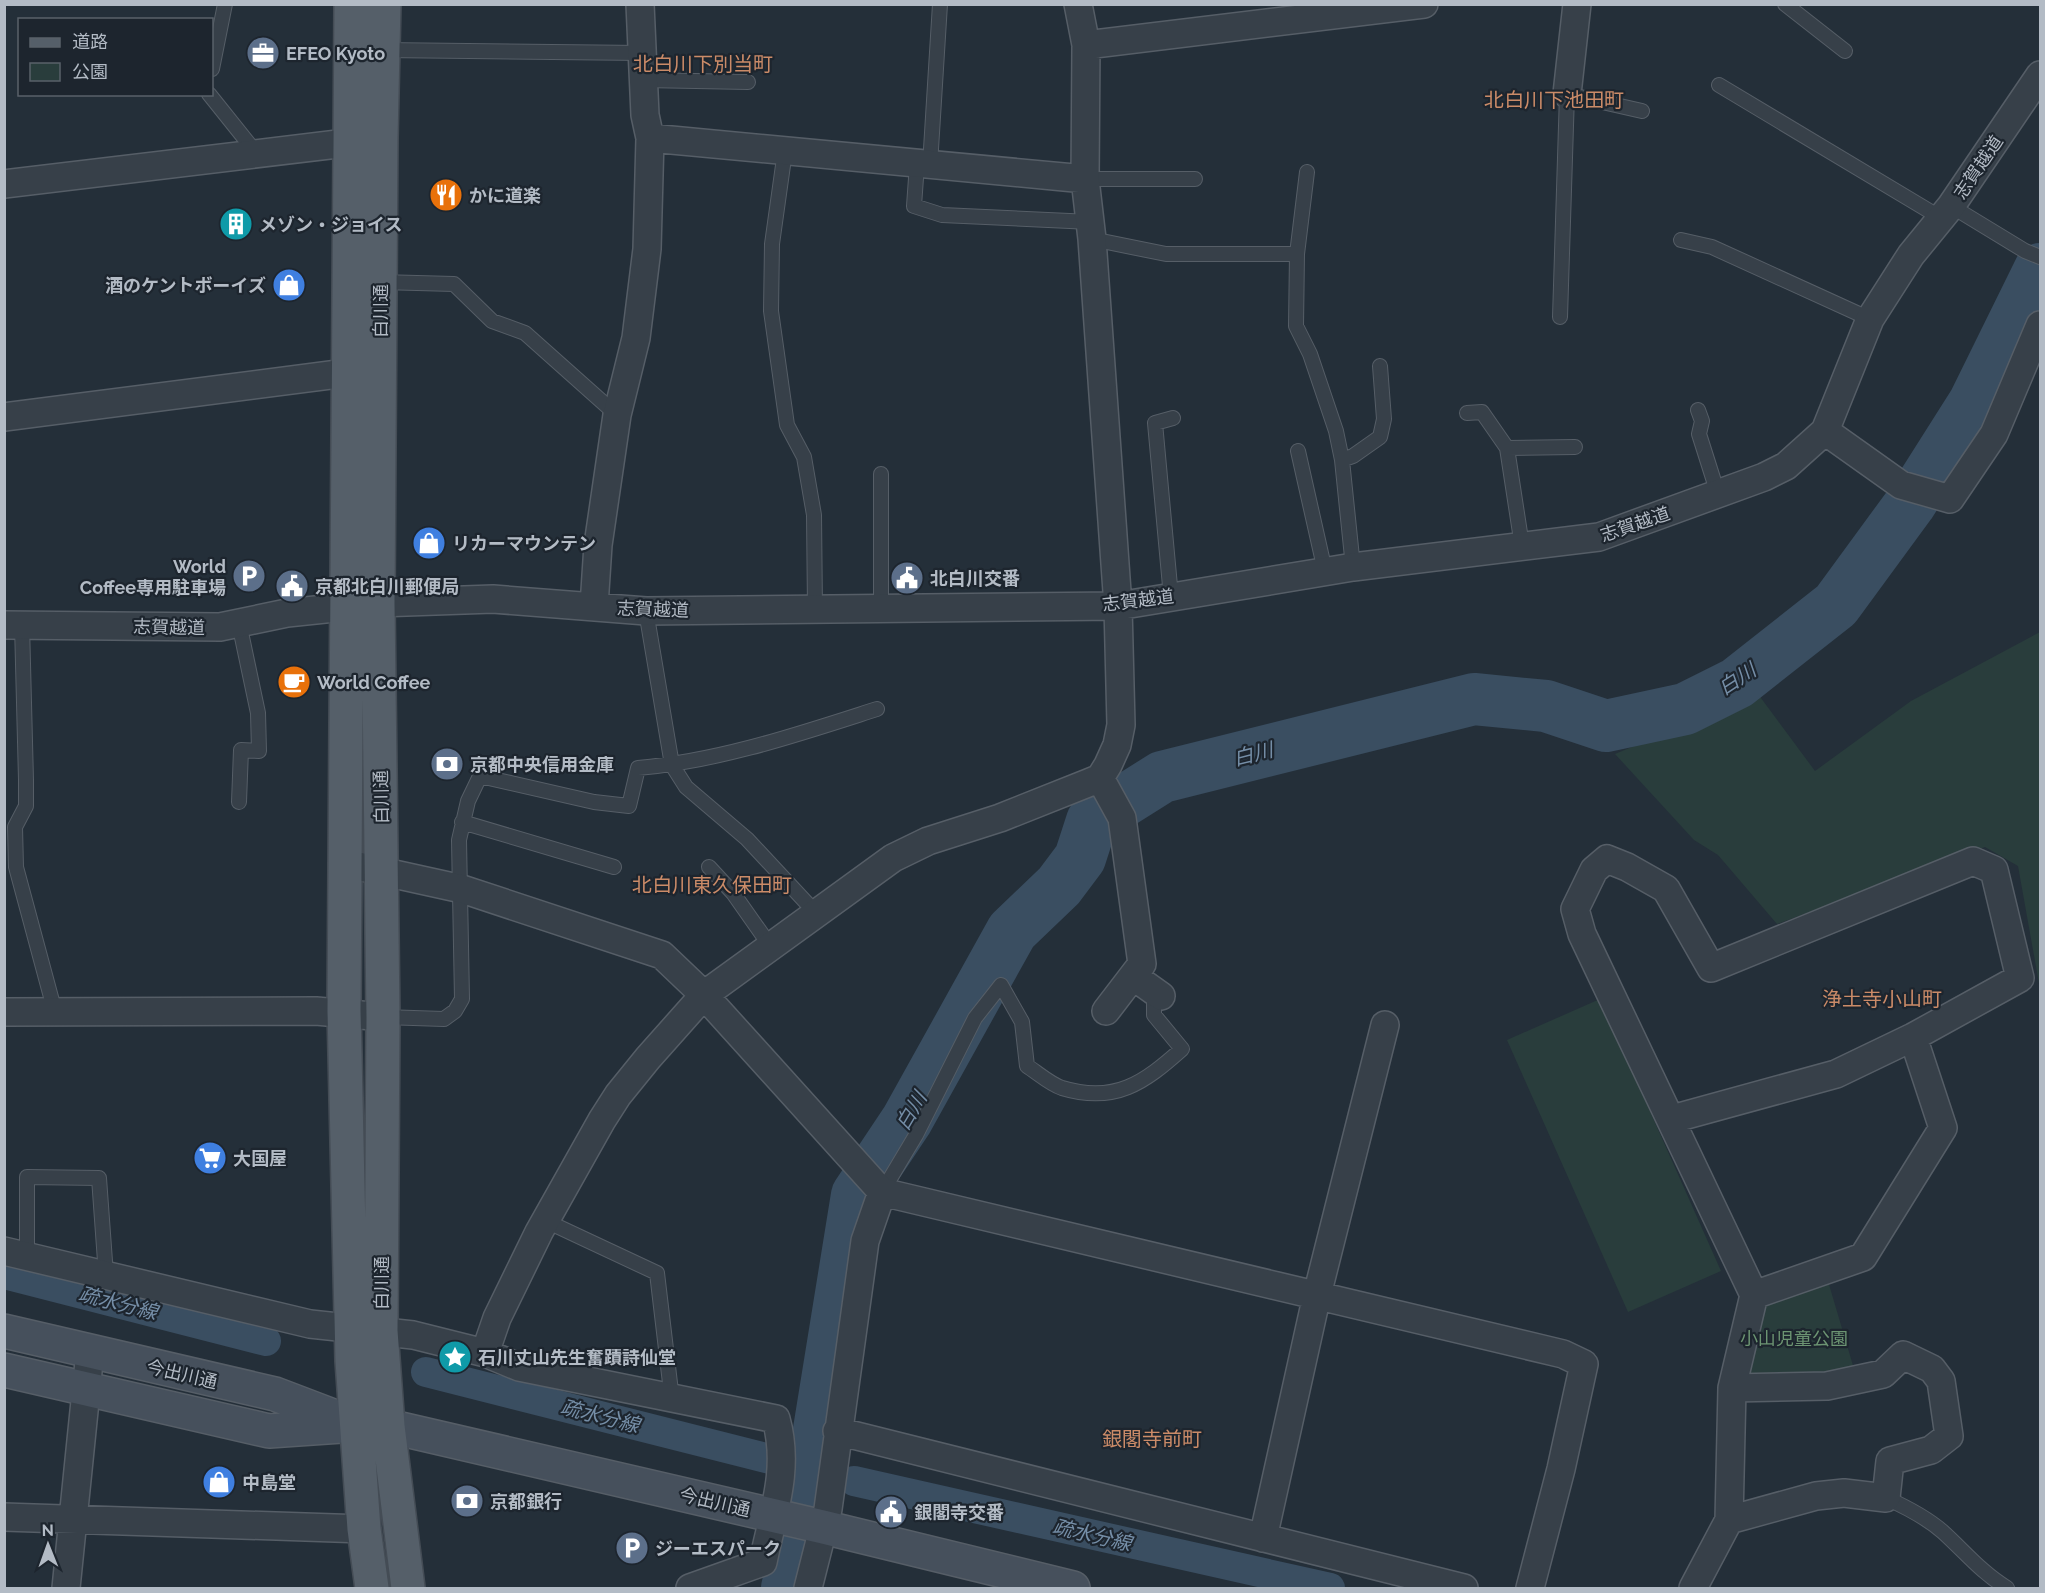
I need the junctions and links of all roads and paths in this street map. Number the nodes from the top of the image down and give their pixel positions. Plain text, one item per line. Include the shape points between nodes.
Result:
1 (225, 4) edge
2 (351, 4) edge
3 (384, 4) edge
4 (640, 4) edge
5 (940, 4) edge
6 (1078, 4) edge
7 (1424, 4) edge
8 (1577, 4) edge
9 (1785, 4) edge
10 (1338, 9) edge
11 (1086, 45) junction
12 (383, 50) junction
13 (1845, 51) dead end
14 (642, 53) junction
15 (213, 64) edge
16 (2040, 75) edge
17 (643, 80) junction
18 (747, 82) dead end
19 (1719, 85) dead end
20 (1566, 94) junction
21 (211, 96) edge
22 (1642, 111) dead end
23 (650, 138) junction
24 (365, 140) junction
25 (785, 151) junction
26 (257, 153) junction
27 (923, 164) junction
28 (1306, 172) dead end
29 (1085, 179) junction
30 (1196, 179) dead end
31 (4, 184) edge
32 (1946, 212) junction
33 (1091, 230) junction
34 (1681, 240) dead end
35 (1297, 254) junction
36 (2040, 257) edge
37 (380, 282) junction
38 (1560, 317) dead end
39 (1870, 319) junction
40 (2040, 325) edge
41 (1380, 366) dead end
42 (363, 371) junction
43 (1698, 410) dead end
44 (1467, 413) dead end
45 (617, 415) junction
46 (4, 417) edge
47 (1173, 418) dead end
48 (1825, 431) junction
49 (1575, 447) dead end
50 (1507, 448) junction
51 (1298, 451) dead end
52 (1342, 460) junction
53 (880, 474) dead end
54 (1718, 494) junction
55 (1522, 546) junction
56 (1353, 567) junction
57 (1325, 572) junction
58 (1171, 597) junction
59 (363, 605) junction
60 (594, 606) junction
61 (1118, 606) junction
62 (881, 608) junction
63 (815, 609) junction
64 (646, 611) junction
65 (239, 623) junction
66 (13, 625) edge
67 (877, 709) dead end
68 (672, 765) junction
69 (1103, 783) junction
70 (238, 802) dead end
71 (462, 822) junction
72 (344, 863) junction
73 (614, 867) dead end
74 (709, 867) dead end
75 (382, 870) junction
76 (462, 889) junction
77 (815, 912) junction
78 (771, 947) junction
79 (1149, 988) junction
80 (704, 995) junction
81 (4, 1011) edge
82 (344, 1011) junction
83 (1106, 1011) dead end
84 (55, 1012) junction
85 (383, 1017) junction
86 (1385, 1025) dead end
87 (1912, 1037) junction
88 (1672, 1119) junction
89 (871, 1181) junction
90 (546, 1221) junction
91 (16, 1254) edge
92 (106, 1275) junction
93 (1317, 1295) junction
94 (1754, 1295) junction
95 (366, 1329) junction
96 (4, 1331) edge
97 (90, 1352) junction
98 (485, 1353) junction
99 (4, 1370) edge
100 (1732, 1388) junction
101 (86, 1389) junction
102 (672, 1400) junction
103 (372, 1425) junction
104 (837, 1431) junction
105 (1886, 1498) junction
106 (4, 1517) edge
107 (72, 1518) junction
108 (1729, 1520) junction
109 (800, 1522) junction
110 (364, 1530) junction
111 (1263, 1538) junction
112 (66, 1588) edge
113 (372, 1588) edge
114 (408, 1588) edge
115 (690, 1588) edge
116 (808, 1588) edge
117 (1073, 1588) edge
118 (1464, 1588) edge
119 (1530, 1588) edge
120 (1693, 1588) edge
121 (2007, 1588) edge

1 - 15 lane
2 - 24 main road, 白川通
3 - 12 main road, 白川通
4 - 14 street
5 - 27 lane
6 - 11 street
7 - 10 street
8 - 20 street
9 - 13 lane
10 - 11 street
11 - 29 street
12 - 14 lane
12 - 24 main road, 白川通
14 - 17 street
16 - 32 street, 志賀越道
17 - 18 lane
17 - 23 street
19 - 32 lane
20 - 22 lane
20 - 38 lane
21 - 26 lane
23 - 25 street
23 - 45 street via 647,249 638,327
24 - 26 street
24 - 37 main road, 白川通
24 - 42 main road, 白川通
25 - 27 street
25 - 63 lane via 772,244 771,311 787,425 804,457 814,515
26 - 31 street
27 - 29 street
27 - 33 lane via 914,206 942,215
28 - 35 lane
29 - 30 lane
29 - 33 street
32 - 36 lane
32 - 39 street, 志賀越道 via 1911,255
33 - 35 lane via 1166,254
33 - 61 street
34 - 39 lane via 1712,247
35 - 52 lane via 1296,326 1310,354
37 - 42 main road, 白川通
37 - 45 lane via 454,284 492,321 525,333
39 - 48 street, 志賀越道
40 - 48 street via 1994,434 1950,499 1901,485
41 - 52 lane via 1384,418 1380,437
42 - 46 street
42 - 59 main road, 白川通
43 - 54 lane via 1702,421 1699,434
44 - 50 lane via 1482,412
45 - 60 street via 598,545
47 - 58 lane via 1155,423
48 - 54 street, 志賀越道 via 1786,466
49 - 50 lane
50 - 55 lane
51 - 57 lane
52 - 56 lane
53 - 62 lane
54 - 55 street, 志賀越道 via 1599,537
55 - 56 street, 志賀越道
56 - 57 street, 志賀越道
57 - 58 street, 志賀越道
58 - 61 street, 志賀越道
59 - 60 street, 志賀越道 via 493,599
59 - 65 street, 志賀越道 via 287,613
59 - 72 main road, 白川通
59 - 75 main road, 白川通
60 - 64 street, 志賀越道
61 - 62 street, 志賀越道
61 - 69 street via 1121,725 1118,745
62 - 63 street, 志賀越道
63 - 64 street, 志賀越道
64 - 68 lane
65 - 66 street, 志賀越道 via 220,627
65 - 70 lane via 258,713 259,751 241,750
66 - 84 lane via 27,780 26,806 15,827 16,867
67 - 68 lane via 785,740
68 - 71 lane via 638,768 628,807 480,776
68 - 77 lane via 686,787 747,839
69 - 77 street via 928,841 893,858
69 - 79 street via 1122,818 1142,964
71 - 73 lane
71 - 76 lane
72 - 75 street
72 - 82 main road, 白川通
74 - 78 lane via 733,893
75 - 76 street
75 - 85 main road, 白川通
76 - 80 street via 662,955
76 - 85 lane via 463,990 455,1011 444,1019
77 - 78 street
78 - 80 street
79 - 83 street
79 - 89 lane via 1154,1015 1182,1049 1152,1076 1111,1095 1061,1088 1027,1066 1022,1022 1001,986 975,1018 916,1135
80 - 89 street
80 - 90 street via 618,1095
81 - 84 street
82 - 84 street
82 - 85 street
82 - 95 main road, 白川通
85 - 95 main road, 白川通
86 - 93 street
87 - 88 street via 1836,1074
87 - 88 street via 2020,978 1994,870 1972,861 1711,968 1666,889 1607,859 1594,870 1575,909 1582,934
87 - 94 street via 1943,1128 1863,1257
88 - 94 street
89 - 93 street
89 - 104 street
90 - 98 street
90 - 102 lane via 657,1273
91 - 92 street
91 - 92 lane via 27,1177 99,1178
92 - 95 street via 310,1324
93 - 111 street
93 - 119 street via 1563,1354 1584,1364
94 - 100 street
95 - 98 street via 413,1335
95 - 103 main road, 白川通
96 - 97 main road, 今出川通
97 - 101 street
97 - 103 main road, 今出川通 via 274,1394
98 - 102 street via 519,1367
99 - 101 main road, 今出川通
100 - 105 street via 1827,1386 1882,1374 1904,1355 1932,1369 1941,1381 1949,1436 1931,1450 1890,1461
100 - 108 street
101 - 103 main road, 今出川通 via 269,1431
101 - 107 street
102 - 109 street via 776,1419 783,1443 782,1483
103 - 109 main road, 今出川通
103 - 110 main road, 白川通
103 - 114 main road, 白川通
104 - 109 street via 828,1509
104 - 111 street
105 - 108 street via 1844,1493 1816,1496
105 - 121 lane via 1911,1509 1941,1530 1990,1579
106 - 107 street
107 - 110 street
107 - 112 street
108 - 120 street
109 - 115 street via 763,1562
109 - 116 street
109 - 117 main road, 今出川通
110 - 113 main road, 白川通
111 - 118 street

